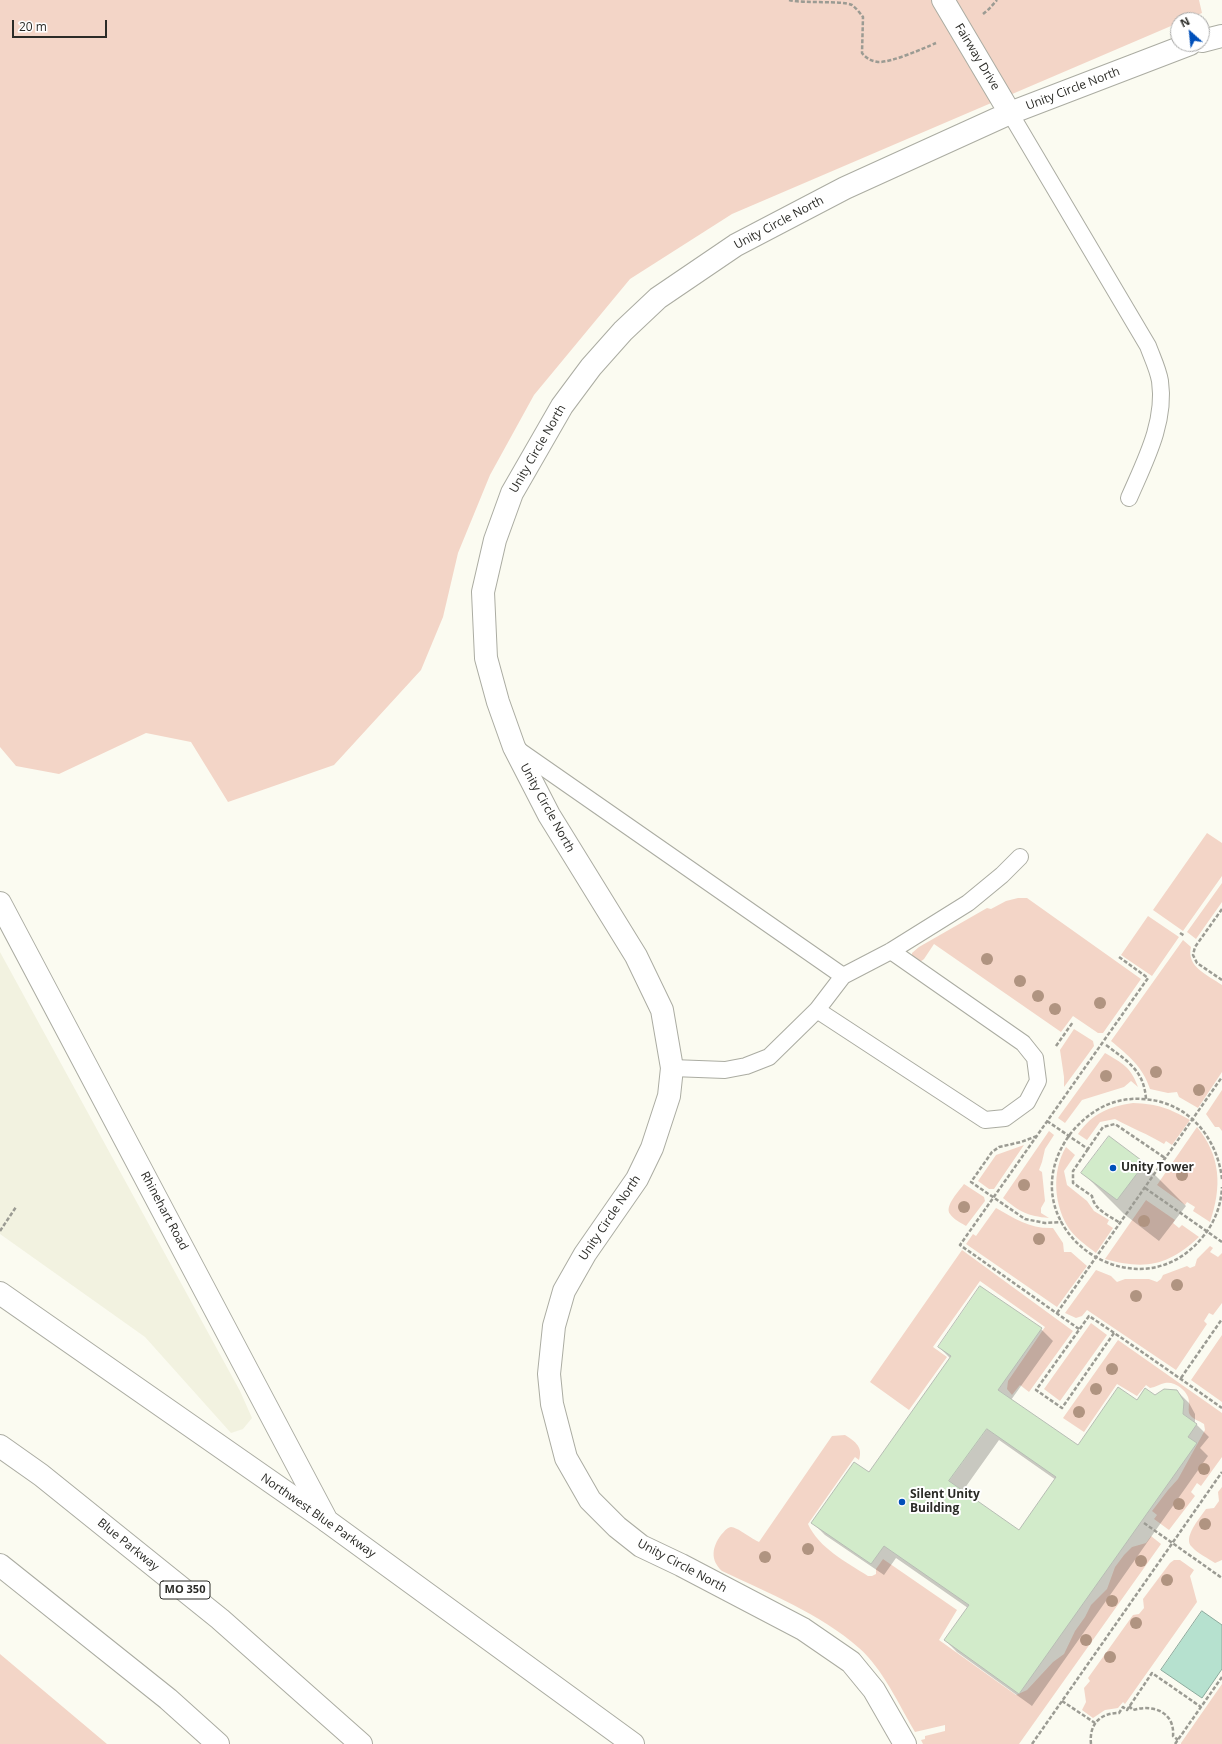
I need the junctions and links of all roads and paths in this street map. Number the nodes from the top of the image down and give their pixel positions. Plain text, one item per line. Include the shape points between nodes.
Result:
1 (790, 0) edge
2 (943, 0) edge
3 (961, 29) junction
4 (1222, 36) edge
5 (1210, 39) edge
6 (1170, 52) edge
7 (1010, 113) junction
8 (1129, 498) dead end
9 (514, 747) junction
10 (1020, 857) dead end
11 (0, 903) edge
12 (1222, 909) edge
13 (1180, 933) dead end
14 (1185, 936) dead end
15 (891, 951) junction
16 (1119, 957) dead end
17 (843, 976) junction
18 (1222, 980) edge
19 (817, 1010) junction
20 (1106, 1045) dead end
21 (672, 1068) junction
22 (1222, 1078) edge
23 (1146, 1099) junction
24 (1193, 1119) junction
25 (1048, 1121) junction
26 (1037, 1136) junction
27 (1069, 1137) junction
28 (1088, 1149) junction
29 (1166, 1158) junction
30 (1222, 1179) edge
31 (1222, 1187) edge
32 (1145, 1188) junction
33 (993, 1198) junction
34 (16, 1206) dead end
35 (1062, 1222) junction
36 (1120, 1223) junction
37 (0, 1231) edge
38 (1207, 1232) junction
39 (1222, 1242) edge
40 (1096, 1258) junction
41 (0, 1293) edge
42 (1057, 1313) junction
43 (1222, 1319) edge
44 (1079, 1329) junction
45 (1114, 1333) junction
46 (1181, 1378) junction
47 (1222, 1408) edge
48 (0, 1446) edge
49 (1222, 1472) edge
50 (327, 1521) junction
51 (1144, 1523) dead end
52 (1172, 1543) junction
53 (0, 1565) edge
54 (1222, 1578) edge
55 (1222, 1677) edge
56 (1062, 1701) junction
57 (1128, 1706) junction
58 (1201, 1707) junction
59 (1095, 1723) junction
60 (1178, 1740) junction
61 (218, 1744) edge
62 (361, 1744) edge
63 (633, 1744) edge
64 (905, 1744) edge
65 (1033, 1744) edge
66 (1091, 1744) edge
67 (1175, 1744) edge

1 - 3 path via 845,2 854,6 863,17 862,53 867,59 878,62 933,44
2 - 3 main road, Fairway Drive
3 - 7 main road, Fairway Drive
4 - 5 main road
6 - 7 main road, Unity Circle North
7 - 8 lane via 1148,346 1160,380 1161,414
7 - 9 main road, Unity Circle North via 845,188 736,245 658,298 623,331 591,367 562,406 512,493 495,540 483,592 486,658
9 - 17 lane
9 - 21 main road, Unity Circle North via 549,815 636,956 662,1010
10 - 15 lane via 968,903
11 - 50 main road, Rhinehart Road
12 - 18 path via 1195,947 1193,955 1197,963
13 - 14 path
15 - 17 lane
15 - 19 lane via 1023,1043 1036,1058 1038,1081 1027,1102 1005,1118 985,1120
16 - 25 path via 1148,978
17 - 19 lane
19 - 21 lane via 769,1057 746,1066 725,1070
20 - 23 path via 1135,1067 1143,1084
21 - 64 main road, Unity Circle North via 669,1096 652,1148 637,1179 585,1254 564,1291 554,1326 549,1374 552,1404 566,1458 590,1500 616,1527 641,1546 681,1564 803,1629 851,1662 874,1690
22 - 24 path
23 - 24 path via 1173,1106
23 - 27 path via 1129,1099 1104,1106 1082,1121
24 - 29 path
24 - 30 path via 1212,1143
25 - 26 path
25 - 27 path
26 - 33 path
26 - 33 path via 999,1147 992,1152 971,1182
27 - 28 path
27 - 35 path via 1058,1155 1052,1184 1055,1205
28 - 29 path via 1103,1127 1115,1124
28 - 36 path via 1073,1171 1074,1183 1092,1196 1093,1203 1099,1209
29 - 32 path
31 - 38 path via 1216,1217
32 - 36 path
32 - 38 path
33 - 35 path via 1025,1219 1046,1223
33 - 42 path via 960,1245
34 - 37 path
35 - 40 path via 1078,1244
36 - 40 path
38 - 39 path
38 - 40 path via 1188,1252 1157,1266 1121,1267
40 - 42 path
41 - 50 main road, Northwest Blue Parkway
42 - 44 path
43 - 46 path
44 - 45 path via 1089,1316
44 - 45 path via 1036,1390 1062,1408
45 - 46 path
46 - 47 path
48 - 62 main road, Blue Parkway / MO 350 via 41,1475 220,1619
49 - 52 path
50 - 63 main road, Northwest Blue Parkway
51 - 52 path
52 - 54 path
52 - 56 path
53 - 61 main road via 168,1699
55 - 58 path
56 - 59 path
56 - 65 path
57 - 58 path via 1152,1673
57 - 59 path via 1126,1710 1123,1707 1119,1713 1105,1715
57 - 60 path via 1134,1710 1146,1707 1162,1712 1170,1721 1173,1736
58 - 60 path
59 - 66 path via 1091,1730
60 - 67 path

